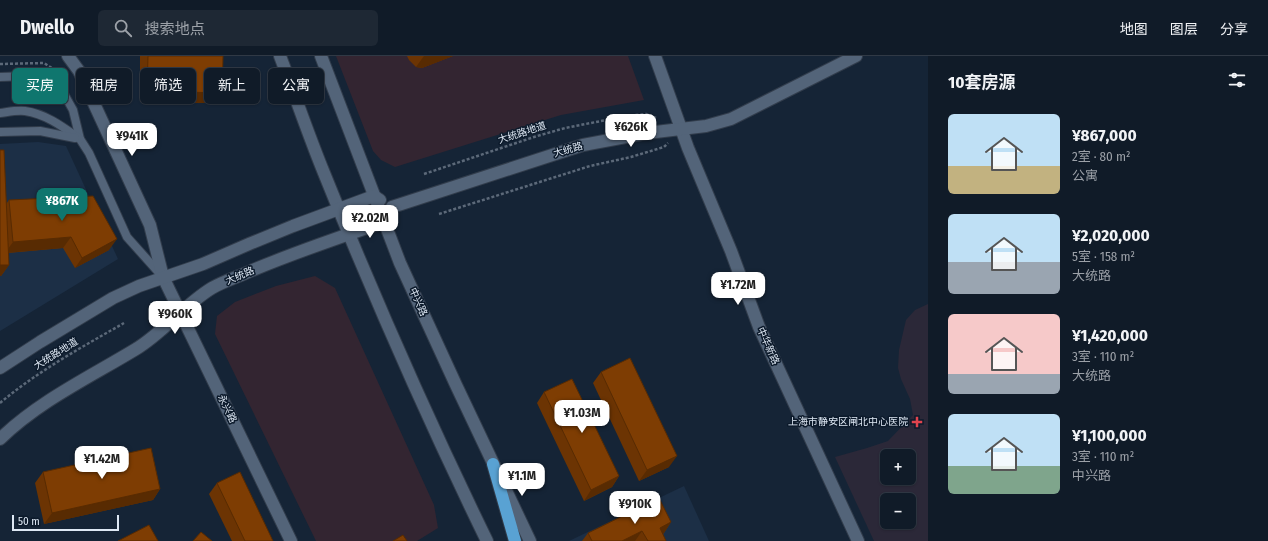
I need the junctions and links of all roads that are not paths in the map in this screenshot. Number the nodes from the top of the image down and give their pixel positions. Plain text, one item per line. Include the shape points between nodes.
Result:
1 (68, 56) edge
2 (280, 56) edge
3 (321, 56) edge
4 (655, 56) edge
5 (856, 56) edge
6 (0, 77) edge
7 (0, 113) edge
8 (681, 130) junction
9 (0, 132) edge
10 (80, 139) junction
11 (374, 196) junction
12 (392, 207) junction
13 (338, 208) junction
14 (384, 222) junction
15 (349, 234) junction
16 (163, 277) junction
17 (181, 314) junction
18 (0, 368) edge
19 (0, 440) edge
20 (493, 464) junction
21 (290, 541) edge
22 (487, 541) edge
23 (515, 541) edge
24 (530, 541) edge
25 (858, 541) edge

1 - 16 street, 永兴路 via 79,71 150,225
2 - 13 street
3 - 11 street, 中兴路
4 - 8 street, 中华新路
5 - 8 street, 大统路 via 731,119
6 - 10 lane via 29,76 51,83 64,94 72,110
7 - 10 lane via 24,111 42,115
8 - 12 street, 大统路 via 647,133 583,145
8 - 25 street, 中华新路 via 759,327
9 - 10 lane via 40,131
10 - 16 lane via 127,237
11 - 12 street
11 - 13 street
11 - 14 street, 中兴路
12 - 14 street
13 - 15 street
13 - 16 street via 203,264
14 - 15 street, 大统路
14 - 20 street, 中兴路
15 - 17 street, 大统路 via 214,287 196,299
15 - 22 street via 407,371
16 - 17 street, 永兴路
16 - 18 street via 113,298
17 - 19 street, 大统路 via 137,348 45,404
17 - 21 street, 永兴路
20 - 23 highway
20 - 24 street, 中兴路

